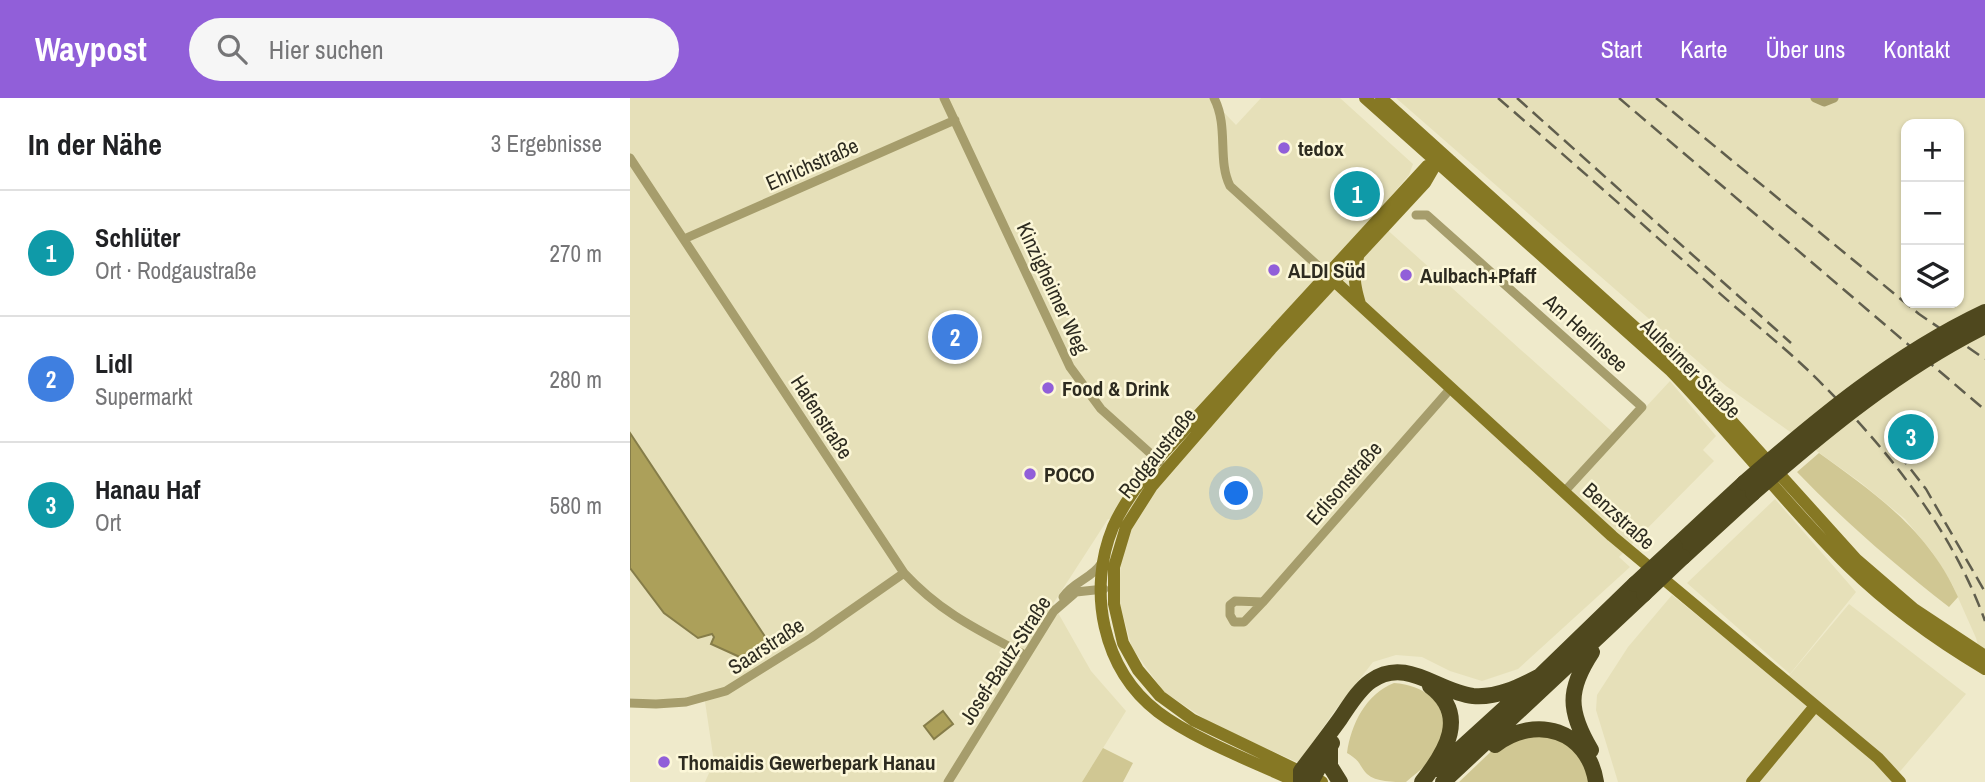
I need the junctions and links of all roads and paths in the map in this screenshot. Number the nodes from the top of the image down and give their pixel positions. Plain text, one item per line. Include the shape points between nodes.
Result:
1 (944, 98) edge
2 (1214, 98) edge
3 (1365, 98) edge
4 (1381, 98) edge
5 (1815, 98) edge
6 (1834, 98) edge
7 (955, 120) junction
8 (1410, 138) junction
9 (1433, 146) junction
10 (630, 158) edge
11 (1436, 161) junction
12 (1451, 162) junction
13 (1421, 180) junction
14 (1460, 183) junction
15 (1416, 215) dead end
16 (684, 239) junction
17 (1360, 254) junction
18 (1330, 278) junction
19 (1360, 305) junction
20 (1985, 312) edge
21 (1985, 326) edge
22 (1451, 388) junction
23 (1162, 464) junction
24 (1749, 488) junction
25 (1564, 492) junction
26 (904, 573) junction
27 (1100, 582) junction
28 (1639, 589) junction
29 (1263, 602) dead end
30 (1056, 608) junction
31 (1605, 630) junction
32 (1025, 655) junction
33 (1985, 656) edge
34 (1985, 669) edge
35 (1540, 676) junction
36 (630, 703) edge
37 (1815, 706) junction
38 (1331, 745) junction
39 (1897, 779) edge
40 (1307, 780) edge
41 (948, 782) edge
42 (1340, 782) edge
43 (1423, 782) edge
44 (1444, 782) edge
45 (1596, 782) edge
46 (1603, 782) edge
47 (1752, 782) edge

1 - 7 street, Kinzigheimer Weg
2 - 18 street via 1224,128 1230,186
3 - 8 main road, Auheimer Straße
4 - 9 main road, Auheimer Straße
5 - 6 street via 1824,103
7 - 16 street, Ehrichstraße
7 - 23 street, Kinzigheimer Weg via 1070,367 1101,409
8 - 11 main road, Auheimer Straße
8 - 13 main road
9 - 11 main road
9 - 12 main road, Auheimer Straße
10 - 16 street, Hafenstraße
11 - 12 main road
11 - 13 main road, Rodgaustraße via 1429,164
11 - 14 main road, Auheimer Straße
12 - 33 main road, Auheimer Straße via 1701,387 1856,559 1914,609
13 - 14 main road via 1444,178
13 - 17 main road, Rodgaustraße
13 - 18 main road, Rodgaustraße
14 - 34 main road, Auheimer Straße via 1671,371 1849,567 1907,617
15 - 25 street, Am Herlinsee via 1427,215 1642,407
16 - 26 street, Hafenstraße
17 - 18 main road, Rodgaustraße
17 - 19 main road via 1354,282
18 - 19 main road, Benzstraße
18 - 23 main road, Rodgaustraße
19 - 22 main road, Benzstraße
20 - 24 highway, bridge via 1870,379 1811,425
21 - 24 highway, bridge via 1876,390
22 - 25 main road, Benzstraße
22 - 29 street, Edisonstraße
23 - 27 main road, Rodgaustraße
23 - 27 main road, Rodgaustraße via 1121,512 1102,562
24 - 28 highway, bridge
25 - 37 main road, Benzstraße
26 - 32 street, Hafenstraße via 939,607
26 - 36 street, Saarstraße via 726,691 700,700
27 - 30 street, Josef-Bautz-Straße via 1076,592
27 - 30 street via 1074,584
27 - 40 main road, Rodgaustraße via 1128,656 1160,696 1193,720
28 - 31 highway
28 - 35 highway
30 - 32 street, Josef-Bautz-Straße
31 - 44 highway
31 - 46 highway via 1576,678 1573,703
32 - 41 street, Josef-Bautz-Straße
35 - 40 highway via 1501,694 1481,696 1456,692 1408,673 1378,677 1359,692
35 - 43 highway
37 - 39 main road, Benzstraße
37 - 47 main road
38 - 40 highway
38 - 42 highway via 1330,765
38 - 43 highway via 1343,720 1371,684 1392,676 1418,679 1441,694 1451,721 1444,751
44 - 45 highway via 1500,741 1532,729 1554,731 1577,743 1589,758

